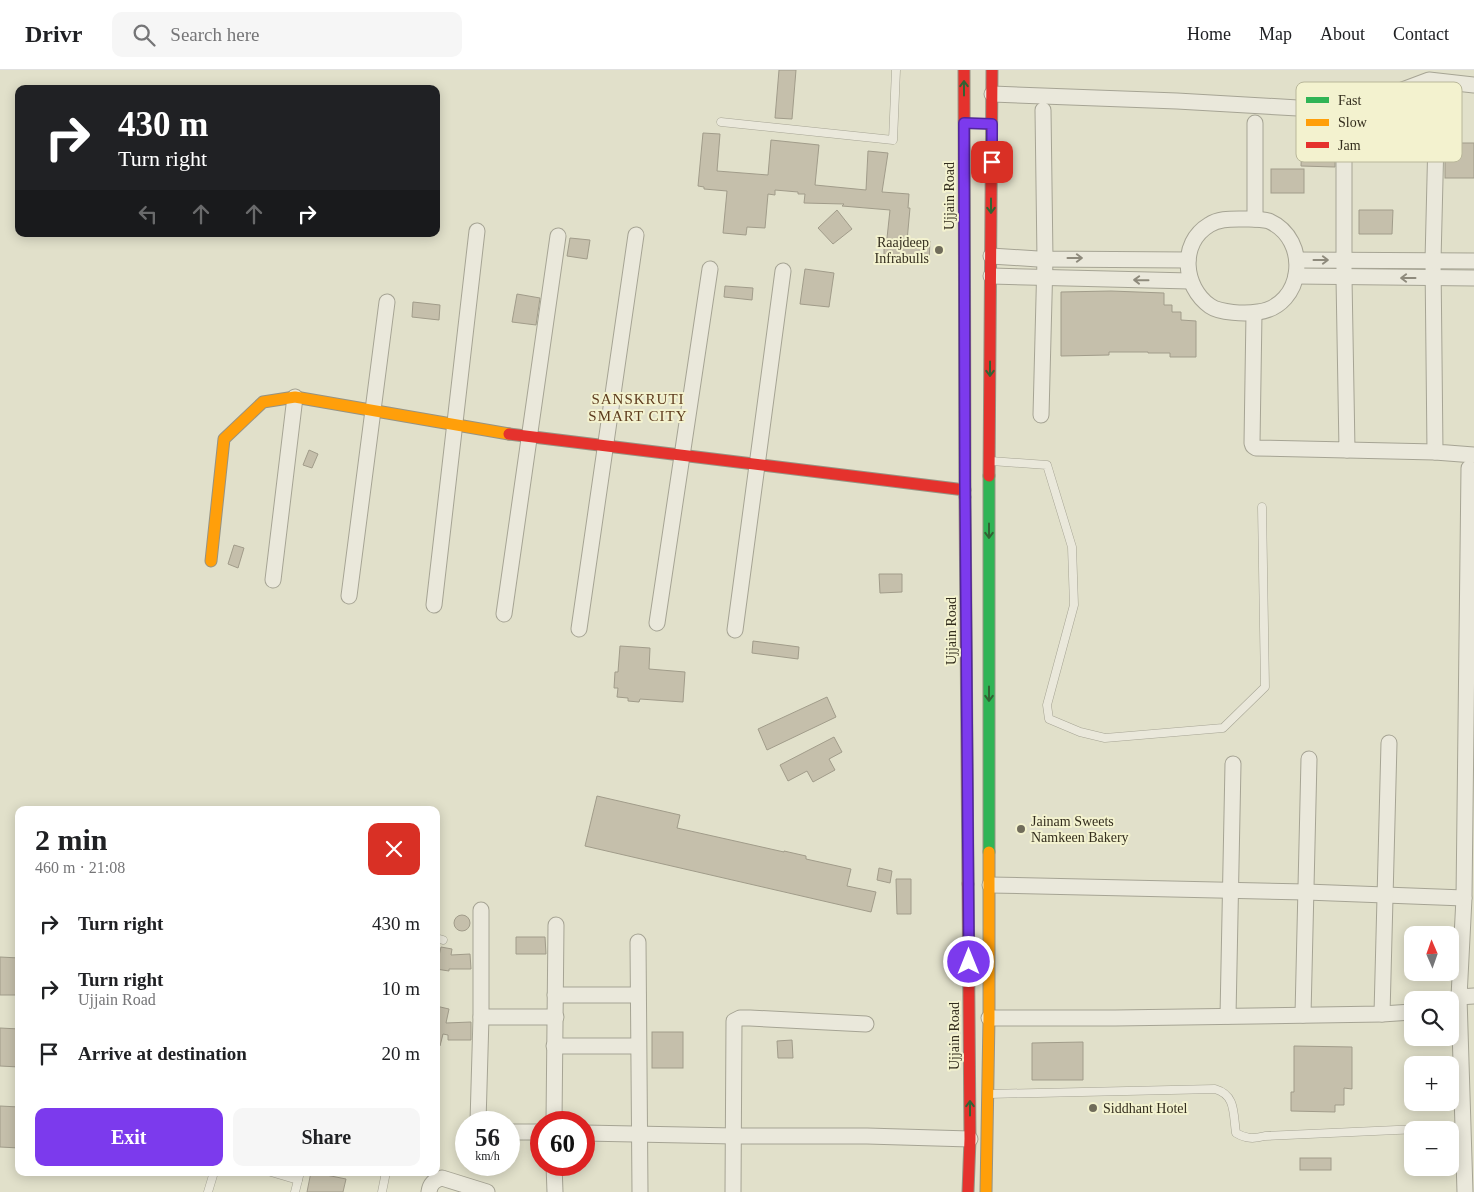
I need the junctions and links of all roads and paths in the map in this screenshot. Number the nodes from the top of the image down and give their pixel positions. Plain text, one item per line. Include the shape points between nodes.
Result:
1 (896, 70) edge
2 (964, 70) edge
3 (992, 70) edge
4 (1424, 82) edge
5 (1447, 82) edge
6 (992, 94) junction
7 (1296, 108) edge
8 (1043, 110) dead end
9 (721, 122) dead end
10 (978, 123) junction
11 (1255, 124) dead end
12 (1344, 162) edge
13 (1435, 162) edge
14 (1255, 219) junction
15 (477, 231) dead end
16 (636, 234) dead end
17 (558, 236) dead end
18 (991, 256) junction
19 (1106, 258) junction
20 (1045, 259) junction
21 (1188, 260) junction
22 (1297, 260) junction
23 (1344, 260) junction
24 (1433, 261) junction
25 (1474, 261) edge
26 (710, 269) dead end
27 (782, 271) dead end
28 (991, 276) junction
29 (1296, 276) junction
30 (1044, 278) junction
31 (1344, 278) junction
32 (1434, 278) junction
33 (1474, 278) edge
34 (1106, 279) junction
35 (1190, 281) junction
36 (387, 302) dead end
37 (1254, 313) junction
38 (295, 397) junction
39 (373, 411) junction
40 (1042, 415) dead end
41 (455, 425) junction
42 (529, 436) junction
43 (606, 446) junction
44 (1347, 450) junction
45 (1435, 452) junction
46 (682, 455) junction
47 (990, 461) junction
48 (1471, 462) edge
49 (757, 464) junction
50 (965, 490) junction
51 (1262, 507) dead end
52 (211, 561) dead end
53 (272, 580) dead end
54 (349, 596) dead end
55 (434, 605) dead end
56 (504, 614) dead end
57 (658, 622) dead end
58 (579, 628) dead end
59 (735, 630) dead end
60 (1389, 743) dead end
61 (1309, 759) dead end
62 (1233, 764) dead end
63 (990, 886) junction
64 (1230, 891) junction
65 (1306, 892) junction
66 (1385, 895) junction
67 (1464, 898) junction
68 (481, 910) dead end
69 (556, 925) dead end
70 (638, 942) dead end
71 (555, 995) junction
72 (638, 995) junction
73 (1461, 998) edge
74 (1404, 1013) edge
75 (1382, 1014) junction
76 (1302, 1015) junction
77 (1228, 1016) junction
78 (481, 1017) junction
79 (556, 1017) junction
80 (989, 1018) junction
81 (866, 1024) dead end
82 (1467, 1045) edge
83 (554, 1046) junction
84 (638, 1046) junction
85 (988, 1094) junction
86 (478, 1111) edge
87 (554, 1111) edge
88 (1463, 1127) junction
89 (595, 1132) edge
90 (639, 1133) junction
91 (734, 1136) junction
92 (970, 1139) junction
93 (213, 1176) edge
94 (299, 1176) edge
95 (385, 1176) edge
96 (554, 1176) edge
97 (208, 1192) edge
98 (295, 1192) edge
99 (382, 1192) edge
100 (429, 1192) edge
101 (487, 1192) edge
102 (555, 1192) edge
103 (640, 1192) edge
104 (733, 1192) edge
105 (968, 1192) edge
106 (986, 1192) edge
107 (1465, 1192) edge

1 - 9 lane via 893,140
10 -> 2 main road, Ujjain Road
3 - 6 main road, Ujjain Road
4 - 5 street
6 - 7 street
6 - 10 main road, Ujjain Road
8 - 20 street
10 -> 18 main road, Ujjain Road
10 - 50 main road, Ujjain Road
11 - 14 street
12 - 23 street
13 - 24 street
14 - 21 street via 1222,220 1210,224 1198,234
14 - 22 street via 1268,221 1281,229 1290,240
15 - 41 street
16 - 43 street
17 - 42 street
18 - 20 street
18 - 28 main road, Ujjain Road
20 -> 19 street
19 - 21 street
19 - 34 street
20 - 30 street
21 - 35 street
22 -> 23 street
22 - 29 street
23 - 24 street
23 - 31 street
24 - 25 street
24 - 32 street
26 - 46 street
27 - 49 street
28 - 30 street
28 -> 47 main road, Ujjain Road
29 - 31 street
29 - 37 street via 1287,296 1275,306
30 - 34 street
30 - 40 street
32 -> 31 street
31 - 44 street
32 - 33 street
32 - 45 street
35 -> 34 street
35 - 37 street via 1210,307
36 - 39 street
37 - 44 street via 1253,446
38 - 39 main road
38 - 52 main road via 263,402 224,439
38 - 53 street
39 - 41 main road
39 - 54 street
41 - 42 main road
41 - 55 street
42 - 43 main road
42 - 56 street
43 - 46 main road
43 - 58 street
44 - 45 street
45 - 48 street
46 - 49 main road
46 - 57 street
47 - 51 lane via 1047,465 1072,547 1074,604 1047,705 1049,719 1105,738 1223,728 1265,687
47 -> 63 main road, Ujjain Road
48 - 67 street
49 - 50 main road
49 - 59 street
92 -> 50 main road, Ujjain Road
60 - 66 street
61 - 65 street
62 - 64 street
63 - 64 street
63 - 80 main road, Ujjain Road
64 - 65 street
64 - 77 street
65 - 66 street
65 - 76 street
66 - 67 street
66 - 75 street
67 - 73 street
68 - 78 street
69 - 71 street
70 - 72 street
71 - 72 street
71 - 79 street
72 - 84 street
73 - 82 street
74 - 75 street
75 - 76 street
76 - 77 street
77 - 80 street
78 - 79 street
78 - 86 street
79 - 83 street
80 - 85 main road, Ujjain Road
81 - 91 street via 750,1018 734,1021
82 - 88 street
83 - 84 street
83 - 87 street
84 - 90 street
85 - 88 lane via 1215,1089 1230,1098 1236,1132 1256,1138
85 - 106 main road, Ujjain Road
88 - 107 street
89 - 90 street
90 - 91 street
90 - 103 street
91 - 92 street
91 - 104 street
92 - 105 main road, Ujjain Road
93 - 97 lane
94 - 98 lane
95 - 99 lane
96 - 102 street
100 - 101 street via 435,1180 442,1178

